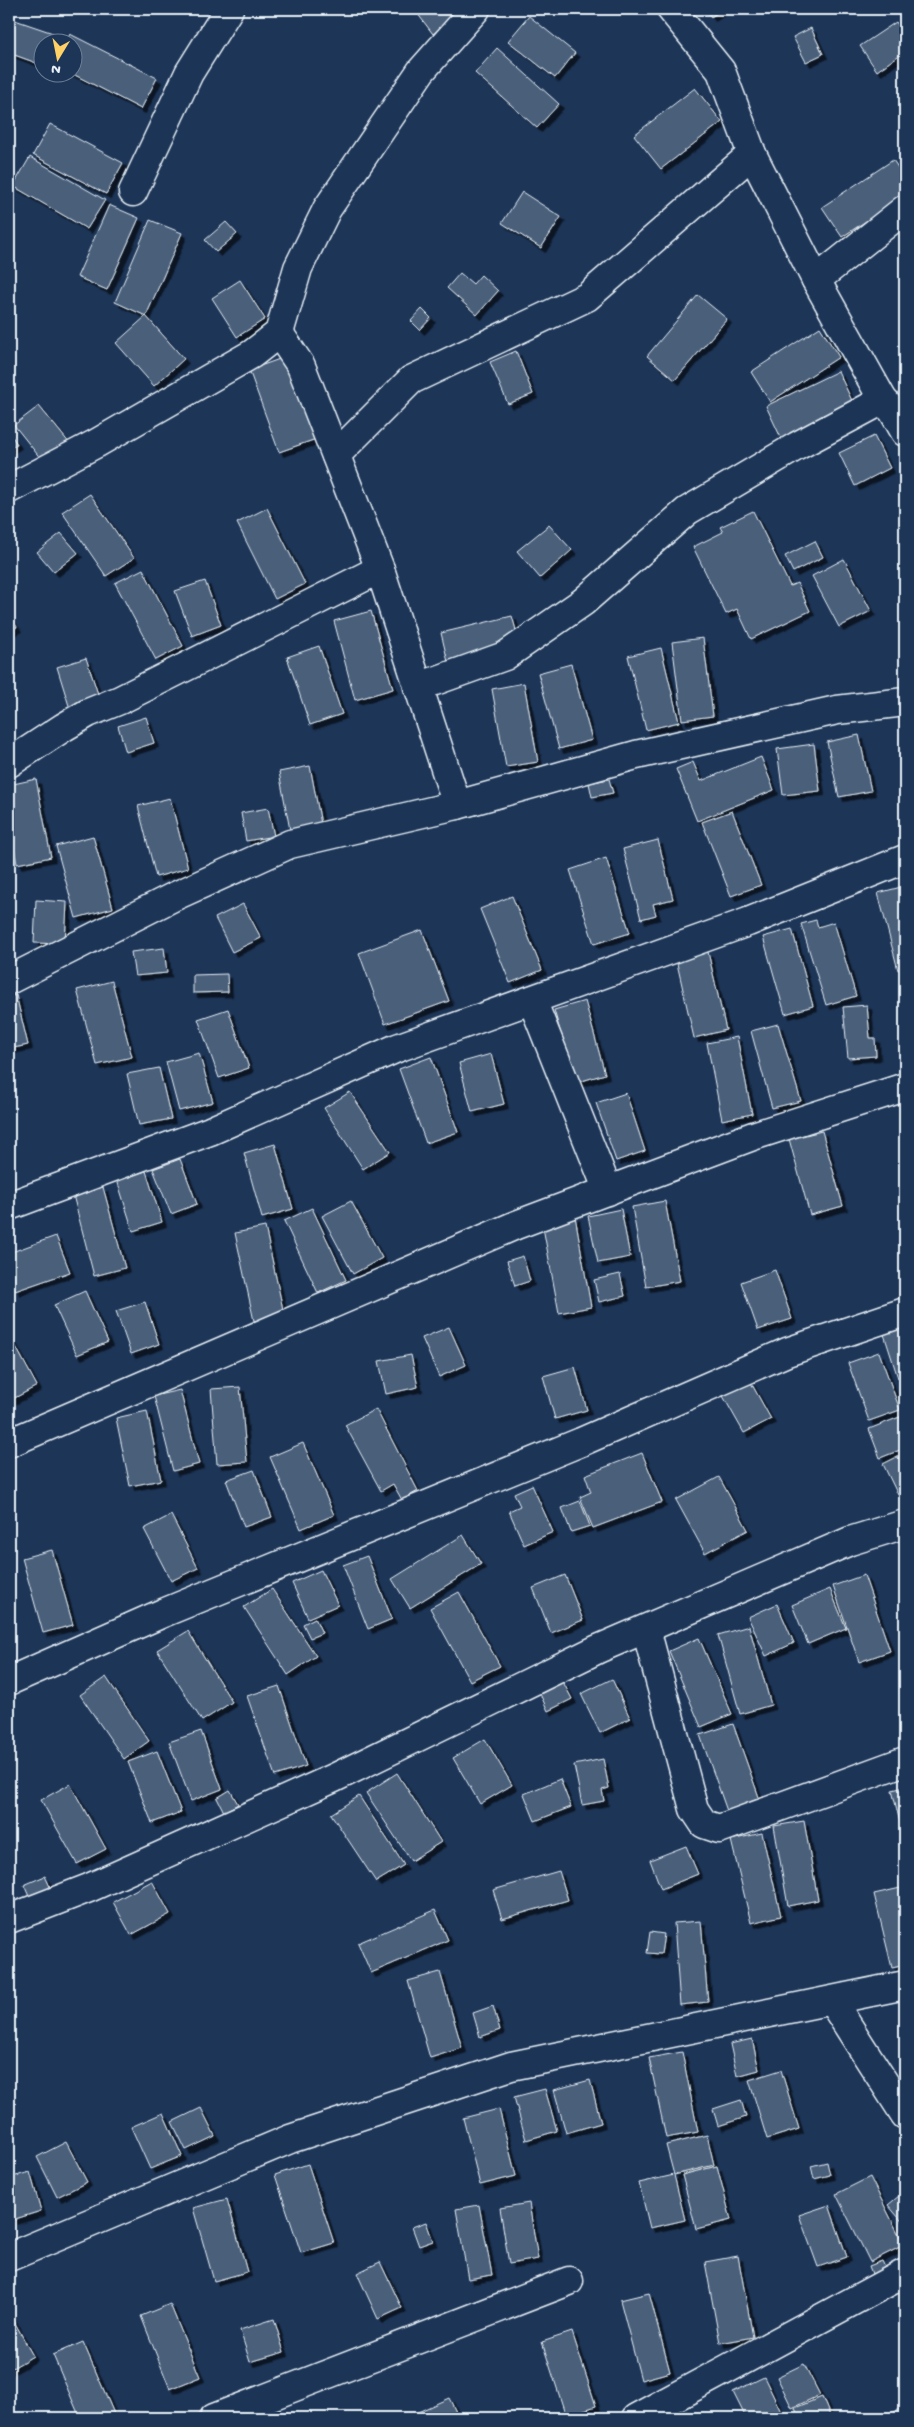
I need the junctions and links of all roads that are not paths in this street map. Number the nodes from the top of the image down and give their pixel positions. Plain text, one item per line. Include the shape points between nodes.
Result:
1 (229, 9) edge
2 (476, 9) edge
3 (671, 9) edge
4 (752, 154) junction
5 (133, 192) dead end
6 (905, 208) edge
7 (816, 280) junction
8 (279, 334) junction
9 (883, 400) junction
10 (905, 432) edge
11 (336, 455) junction
12 (9, 489) edge
13 (380, 569) junction
14 (418, 687) junction
15 (905, 702) edge
16 (9, 763) edge
17 (457, 805) junction
18 (905, 859) edge
19 (9, 980) edge
20 (532, 1000) junction
21 (905, 1087) edge
22 (608, 1191) junction
23 (9, 1206) edge
24 (905, 1312) edge
25 (9, 1443) edge
26 (905, 1524) edge
27 (646, 1629) junction
28 (9, 1681) edge
29 (905, 1760) edge
30 (9, 1919) edge
31 (905, 1985) edge
32 (832, 2001) junction
33 (905, 2115) edge
34 (9, 2257) edge
35 (905, 2273) edge
36 (568, 2281) dead end
37 (214, 2418) edge
38 (636, 2418) edge

1 - 5 street via 189,73
2 - 8 street via 421,71 327,209 298,268
3 - 4 street via 721,72
4 - 7 street
4 - 11 street via 588,297 411,380
6 - 7 street
7 - 9 street
8 - 11 street via 301,366
8 - 12 street via 252,354 97,444
9 - 10 street
9 - 14 street via 686,511 583,602 505,656
11 - 13 street
13 - 14 street
13 - 16 street via 88,714
14 - 17 street
15 - 17 street via 836,710 636,755
17 - 19 street via 290,844 173,897
18 - 20 street via 748,922
20 - 22 street
20 - 23 street via 397,1048 210,1131
21 - 22 street via 753,1136
22 - 25 street via 516,1225
24 - 28 street via 787,1352 581,1442 163,1613
26 - 27 street via 850,1541
27 - 29 street via 694,1809 704,1824 719,1829
27 - 30 street via 334,1778 89,1888
31 - 32 street
32 - 33 street
32 - 34 street via 511,2066 290,2139
35 - 38 street
36 - 37 street

